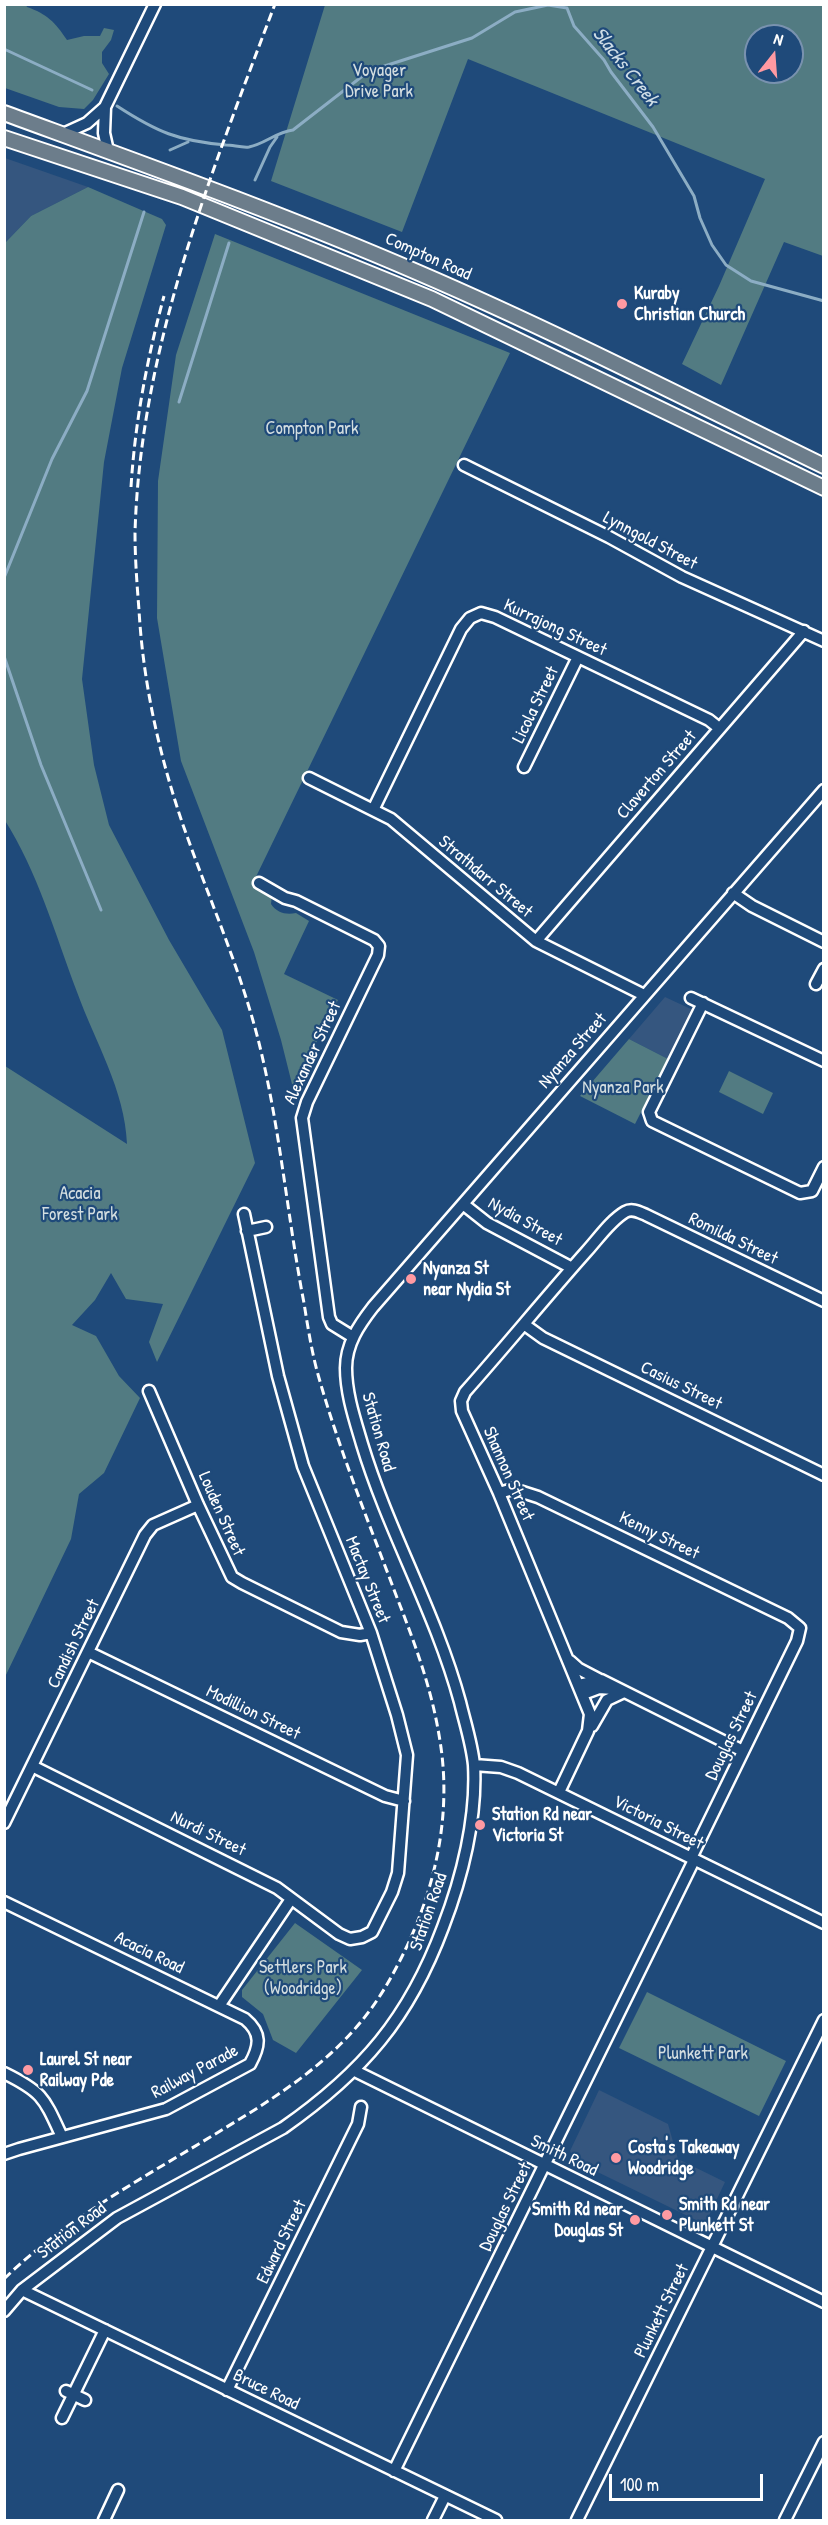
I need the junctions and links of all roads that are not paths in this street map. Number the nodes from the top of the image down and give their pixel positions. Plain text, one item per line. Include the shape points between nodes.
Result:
1 (154, 4) edge
2 (105, 107) junction
3 (4, 113) edge
4 (63, 134) junction
5 (4, 138) edge
6 (108, 151) junction
7 (377, 255) junction
8 (398, 286) junction
9 (464, 465) dead end
10 (824, 466) edge
11 (824, 488) edge
12 (804, 631) junction
13 (824, 641) edge
14 (578, 657) junction
15 (718, 728) junction
16 (524, 767) dead end
17 (309, 778) dead end
18 (824, 790) edge
19 (374, 808) junction
20 (259, 883) dead end
21 (733, 893) junction
22 (536, 941) junction
23 (824, 942) edge
24 (824, 969) edge
25 (816, 984) dead end
26 (644, 995) junction
27 (691, 998) dead end
28 (704, 1003) junction
29 (824, 1061) edge
30 (824, 1167) edge
31 (463, 1204) junction
32 (627, 1211) joint
33 (244, 1214) dead end
34 (266, 1227) dead end
35 (247, 1231) junction
36 (572, 1268) junction
37 (824, 1302) edge
38 (525, 1325) junction
39 (353, 1337) junction
40 (150, 1391) dead end
41 (824, 1475) edge
42 (499, 1493) junction
43 (198, 1505) junction
44 (800, 1628) joint
45 (371, 1633) junction
46 (88, 1652) junction
47 (568, 1659) junction
48 (602, 1680) junction
49 (581, 1690) junction
50 (623, 1691) junction
51 (588, 1731) junction
52 (743, 1751) junction
53 (474, 1764) junction
54 (32, 1766) junction
55 (559, 1792) junction
56 (404, 1801) junction
57 (4, 1823) edge
58 (692, 1859) junction
59 (291, 1899) junction
60 (4, 1902) edge
61 (824, 1923) edge
62 (362, 1937) joint
63 (219, 2006) junction
64 (824, 2020) edge
65 (257, 2051) joint
66 (355, 2071) junction
67 (4, 2073) edge
68 (362, 2108) dead end
69 (62, 2137) junction
70 (4, 2154) edge
71 (545, 2165) junction
72 (712, 2247) junction
73 (22, 2290) junction
74 (824, 2302) edge
75 (4, 2311) edge
76 (105, 2330) junction
77 (227, 2390) junction
78 (70, 2393) junction
79 (85, 2400) dead end
80 (62, 2418) dead end
81 (824, 2442) edge
82 (394, 2471) junction
83 (118, 2490) dead end
84 (445, 2496) junction
85 (104, 2520) edge
86 (433, 2520) edge
87 (496, 2520) edge
88 (578, 2520) edge
89 (785, 2520) edge

1 - 2 street
2 - 4 street via 87,123
2 - 6 street
3 - 4 main road, Compton Road
4 - 6 main road, Compton Road
5 - 8 main road, Compton Road via 190,201
6 - 7 main road, Compton Road
7 - 8 main road via 376,267 389,273
7 - 10 main road, Compton Road via 540,328
8 - 11 main road, Compton Road via 463,313
9 - 12 street, Lynngold Street via 682,577
12 - 13 street, Lynngold Street
12 - 15 street, Claverton Street
14 - 15 street, Kurrajong Street via 709,720
14 - 16 street, Licola Street
14 - 19 street, Kurrajong Street via 495,617 481,613 470,618 461,629
15 - 22 street, Claverton Street
17 - 19 street, Strathdarr Street
18 - 21 street, Nyanza Street
19 - 22 street, Strathdarr Street
20 - 39 street, Alexander Street via 379,946 302,1118 329,1317 332,1324
21 - 23 street
21 - 26 street, Nyanza Street
22 - 26 street, Strathdarr Street
24 - 25 street
26 - 31 street, Nyanza Street
27 - 28 street
28 - 29 street
28 - 30 street via 650,1112 652,1122 800,1193 812,1191
31 - 36 street, Nydia Street via 487,1223
31 - 39 street, Nyanza Street via 373,1307
32 - 36 street, Shannon Street
32 - 37 street, Romilda Street via 636,1210
33 - 35 street, Mactay Street
34 - 35 street
35 - 45 street, Mactay Street via 278,1376 303,1466
36 - 38 street, Shannon Street
38 - 41 street, Casius Street via 543,1338
38 - 42 street, Shannon Street via 461,1401
39 - 53 street, Station Road via 346,1366 353,1415 382,1501 453,1675
40 - 43 street, Louden Street
42 - 44 street, Kenny Street via 513,1489 538,1497 788,1618
42 - 47 street, Shannon Street
43 - 45 street, Louden Street via 232,1577 341,1632
43 - 46 street, Candish Street via 153,1525 145,1535
44 - 52 street, Douglas Street
45 - 56 street, Mactay Street via 404,1738
46 - 54 street, Candish Street
46 - 56 street, Modillion Street via 385,1796
47 - 48 street
47 - 49 street, Shannon Street
48 - 49 street via 594,1680
48 - 50 street
49 - 50 street
49 - 51 street, Shannon Street via 591,1714
50 - 51 street via 607,1700
50 - 52 street
51 - 55 street, Shannon Street
52 - 58 street, Douglas Street
53 - 55 street, Victoria Street via 501,1767
53 - 66 street, Station Road via 470,1819 459,1880 435,1949 402,2012
54 - 57 street, Candish Street
54 - 59 street, Nurdi Street via 277,1887
55 - 58 street, Victoria Street
56 - 62 street, Mactay Street via 398,1873 372,1932
58 - 61 street, Victoria Street
58 - 71 street, Douglas Street
59 - 62 street, Nurdi Street via 339,1934 350,1939
59 - 63 street
60 - 63 street, Acacia Road
63 - 65 street, Acacia Road via 255,2028
64 - 72 street, Plunkett Street
65 - 69 street, Railway Parade via 250,2064 166,2109
66 - 71 street, Smith Road
66 - 73 street, Station Road via 283,2128 117,2218
67 - 69 street via 31,2086 47,2103
68 - 77 street, Edward Street via 358,2124
69 - 70 street, Railway Parade
71 - 72 street, Smith Road
71 - 82 street, Douglas Street
72 - 74 street, Smith Road
72 - 88 street, Plunkett Street
73 - 75 street, Station Road
73 - 76 street, Bruce Road
76 - 77 street, Bruce Road
76 - 78 street
77 - 82 street, Bruce Road
78 - 79 street
78 - 80 street
81 - 89 street
82 - 84 street, Bruce Road
83 - 85 street
84 - 86 street
84 - 87 street, Bruce Road

